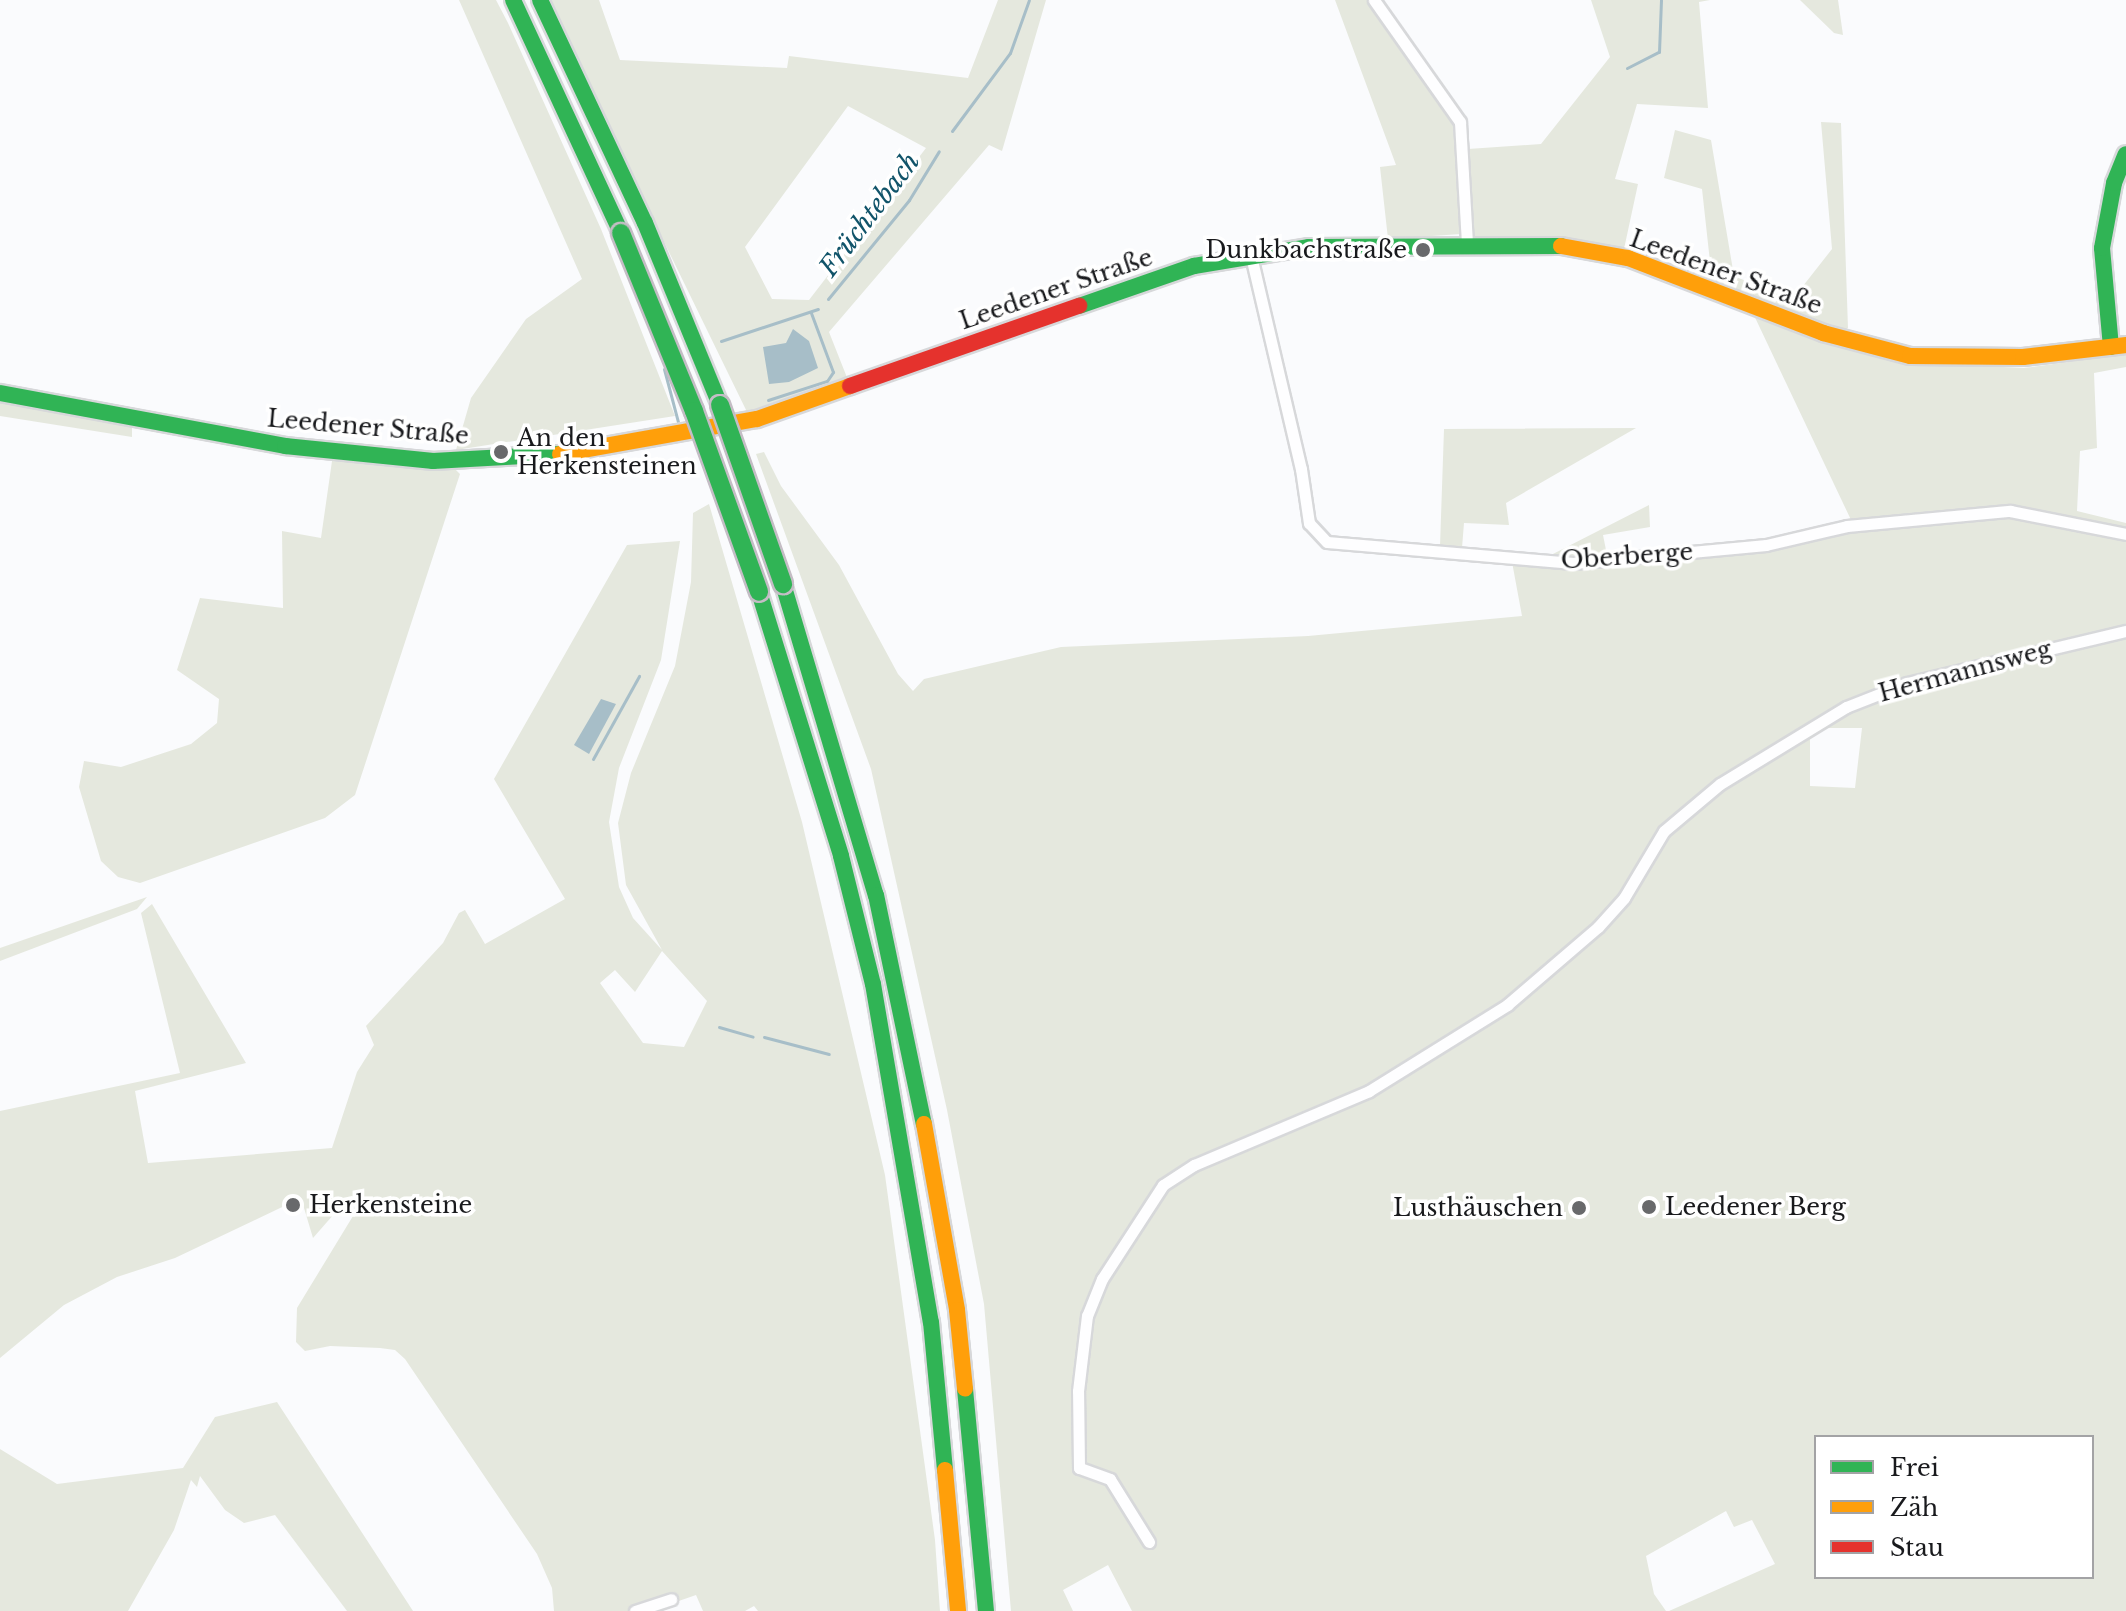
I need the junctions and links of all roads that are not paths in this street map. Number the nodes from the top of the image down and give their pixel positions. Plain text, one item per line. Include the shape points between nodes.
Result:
1 (513, 0) edge
2 (540, 0) edge
3 (1374, 0) edge
4 (2126, 154) edge
5 (1467, 243) junction
6 (1251, 256) junction
7 (2118, 346) edge
8 (0, 393) edge
9 (2126, 534) edge
10 (2126, 631) edge
11 (1149, 1542) dead end
12 (671, 1599) dead end
13 (635, 1611) edge
14 (958, 1611) edge
15 (986, 1611) edge

1 - 14 main road, bridge via 621,233 694,411 759,592 841,856 873,984 931,1322
2 - 15 main road, bridge via 645,223 720,405 783,584 876,895 957,1310
3 - 5 street via 1460,122
4 - 7 main road via 2114,183 2102,248
5 - 6 main road, Leedener Straße via 1309,247
5 - 7 main road, Leedener Straße via 1556,245 1628,258 1823,333 1910,356 2023,357
6 - 8 main road, Leedener Straße via 1194,266 757,419 587,453 433,461 285,446
6 - 9 street, Oberberge via 1309,523 1327,542 1573,563 1766,545 1847,526 2010,511
10 - 11 street, Hermannsweg via 1907,683 1846,707 1720,784 1664,831 1607,917 1507,1005 1369,1091 1194,1165 1163,1185 1118,1250 1087,1316 1078,1391 1079,1468 1110,1479
12 - 13 street

